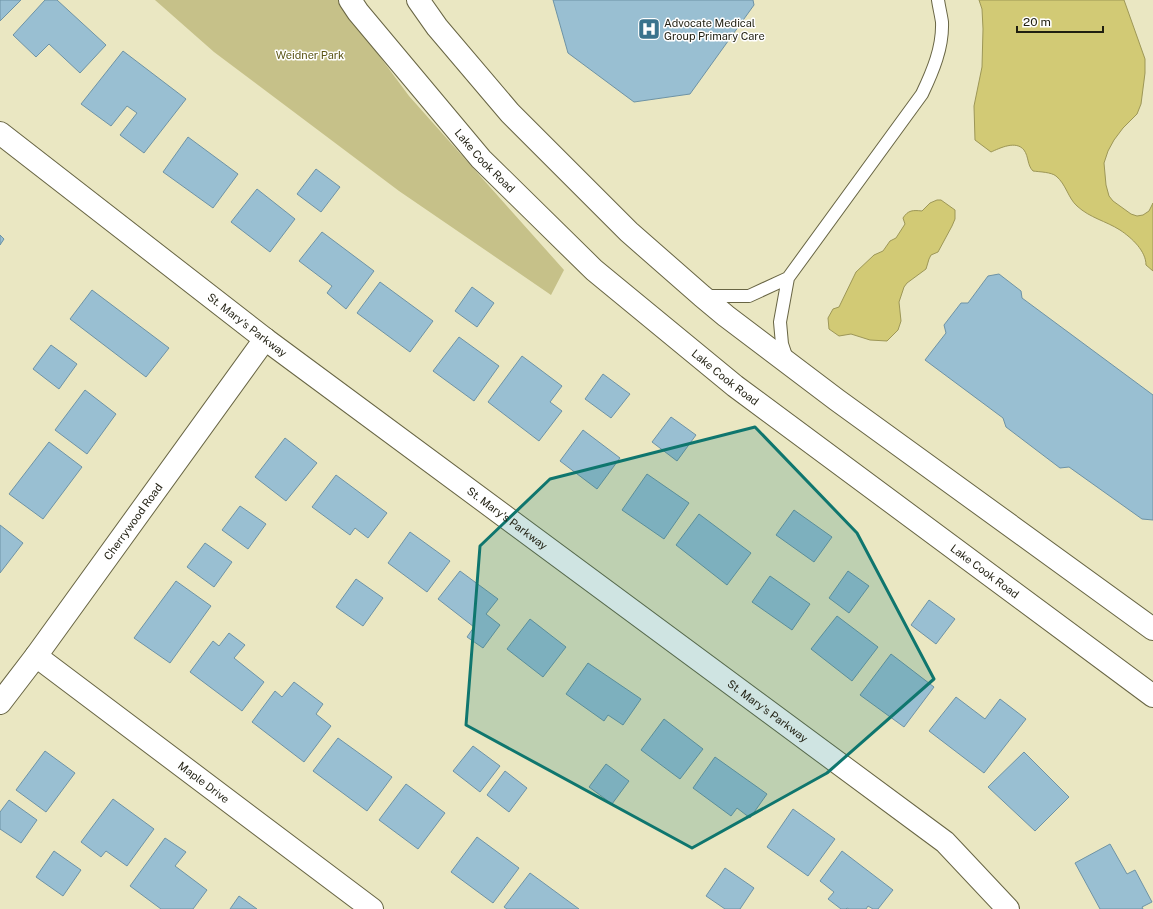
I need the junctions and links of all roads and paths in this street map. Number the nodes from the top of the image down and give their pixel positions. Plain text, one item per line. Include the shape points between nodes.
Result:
1 (350, 0) edge
2 (418, 0) edge
3 (938, 0) edge
4 (0, 133) edge
5 (788, 278) junction
6 (702, 296) junction
7 (265, 339) junction
8 (787, 362) junction
9 (1153, 629) edge
10 (36, 656) junction
11 (1153, 696) edge
12 (0, 703) edge
13 (372, 909) edge
14 (1008, 909) edge

1 - 11 street, Lake Cook Road via 481,159 594,270 735,386
2 - 6 street via 437,27 510,113 629,232
3 - 5 lane via 942,22 940,46 933,71 922,94
4 - 7 street, St. Mary's Parkway
5 - 6 lane via 749,296
5 - 8 lane via 780,322
6 - 8 street
7 - 10 street, Cherrywood Road
7 - 14 street, St. Mary's Parkway via 945,842
8 - 9 street
10 - 12 street, Cherrywood Road
10 - 13 street, Maple Drive

